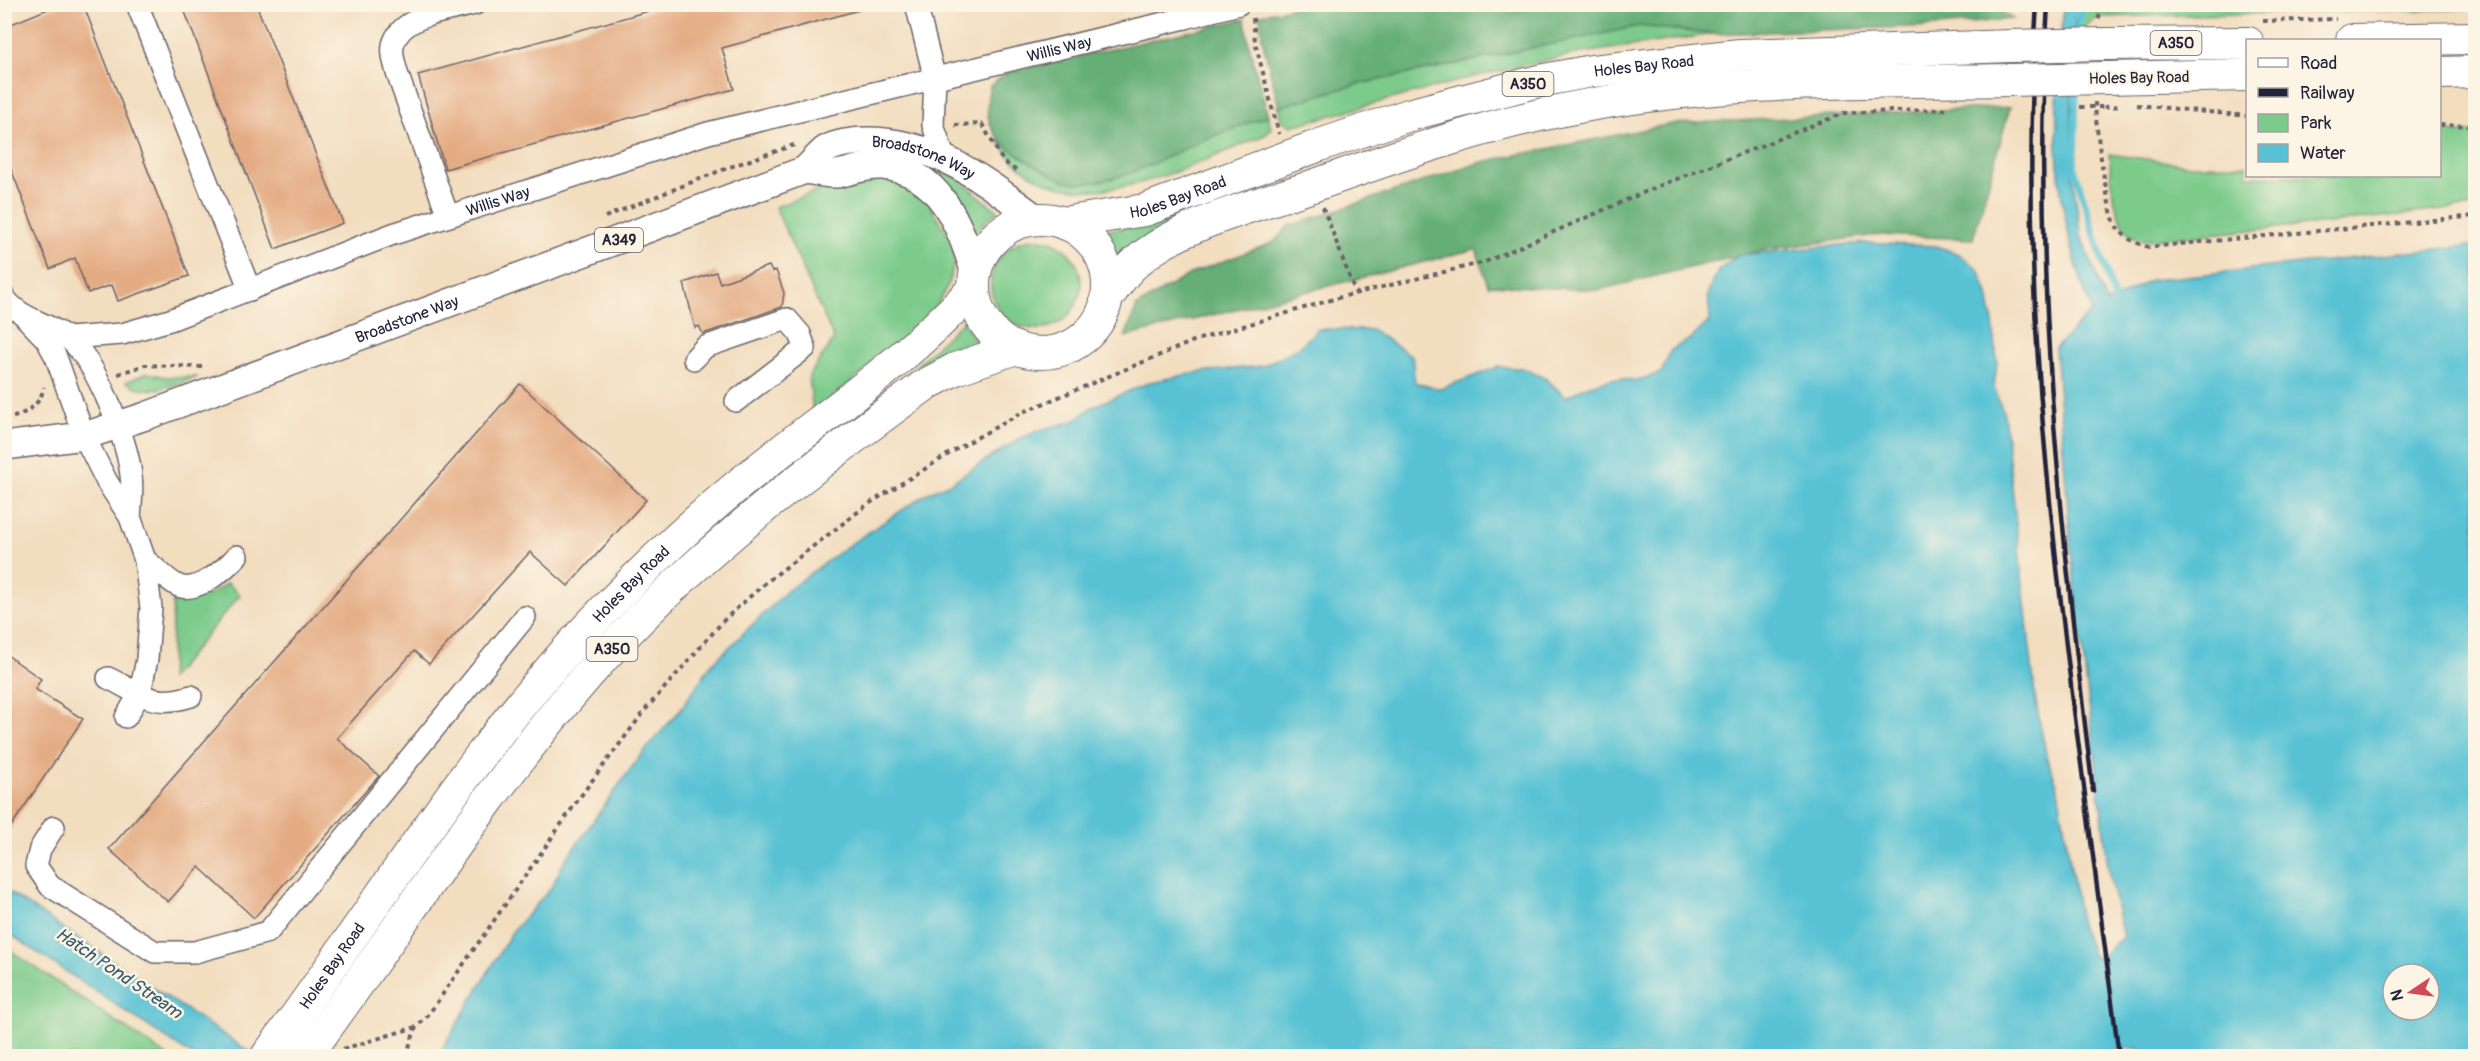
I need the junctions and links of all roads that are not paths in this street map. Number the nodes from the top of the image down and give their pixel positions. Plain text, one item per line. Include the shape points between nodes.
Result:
1 (137, 4) edge
2 (475, 4) edge
3 (916, 4) edge
4 (1246, 9) edge
5 (1183, 11) edge
6 (2347, 30) edge
7 (2253, 32) edge
8 (2475, 38) edge
9 (2441, 72) edge
10 (2475, 72) edge
11 (2246, 75) edge
12 (934, 79) junction
13 (944, 158) junction
14 (805, 170) junction
15 (448, 216) junction
16 (1050, 221) junction
17 (974, 281) junction
18 (250, 290) junction
19 (4, 297) edge
20 (1106, 298) junction
21 (26, 318) junction
22 (68, 338) junction
23 (1016, 348) junction
24 (694, 359) dead end
25 (736, 401) dead end
26 (117, 426) junction
27 (84, 436) junction
28 (4, 446) edge
29 (130, 517) junction
30 (237, 556) dead end
31 (145, 560) junction
32 (525, 617) dead end
33 (108, 678) dead end
34 (140, 693) junction
35 (191, 696) dead end
36 (126, 717) dead end
37 (54, 827) dead end
38 (267, 1056) edge
39 (307, 1056) edge

1 - 18 street
2 - 15 street via 407,24 393,44 397,73
3 - 12 street
4 - 5 street, Willis Way
5 - 12 street, Willis Way
6 - 8 highway
7 - 16 highway, Holes Bay Road / A350, bridge via 2101,36 2012,46 1740,55 1592,71 1539,81 1402,118 1145,210
9 - 10 highway
11 - 20 highway, Holes Bay Road / A350, bridge via 2101,94 2010,80 1749,87 1622,101 1507,123 1406,152 1190,230 1148,253
12 - 13 street via 933,125
12 - 15 street, Willis Way via 708,133
13 - 14 main road, Broadstone Way / A349 via 887,141 856,141 826,149
13 - 16 main road, Broadstone Way / A349
14 - 17 main road, Broadstone Way / A349 via 835,174 861,166 884,166 907,172 926,183 943,198 957,220
14 - 26 main road, Broadstone Way / A349
15 - 18 street, Willis Way
16 - 17 highway via 1015,224 997,236 982,253
16 - 20 highway via 1080,232 1093,245 1103,261
17 - 23 highway via 977,307 986,324
17 - 38 highway, Holes Bay Road / A350 via 928,336 687,529 571,645 451,794
18 - 22 street, Willis Way via 122,334
19 - 21 street
20 - 23 highway via 1092,329 1065,348 1040,353
21 - 22 street
21 - 27 street via 46,339 56,357
22 - 26 street via 100,381
23 - 39 highway, Holes Bay Road / A350 via 955,369 925,385 745,521 660,598 537,736
24 - 25 street via 705,347 787,319 800,333 805,348
26 - 27 main road, Broadstone Way / A349
26 - 29 street via 131,475
27 - 28 main road, Broadstone Way / A349
27 - 29 street
29 - 31 street
30 - 31 street via 222,571 189,587 177,586
31 - 34 street via 151,608
32 - 37 street via 268,932 195,952 155,952 50,886 36,866 40,849
33 - 34 street
34 - 35 street via 155,701 172,702
34 - 36 street

